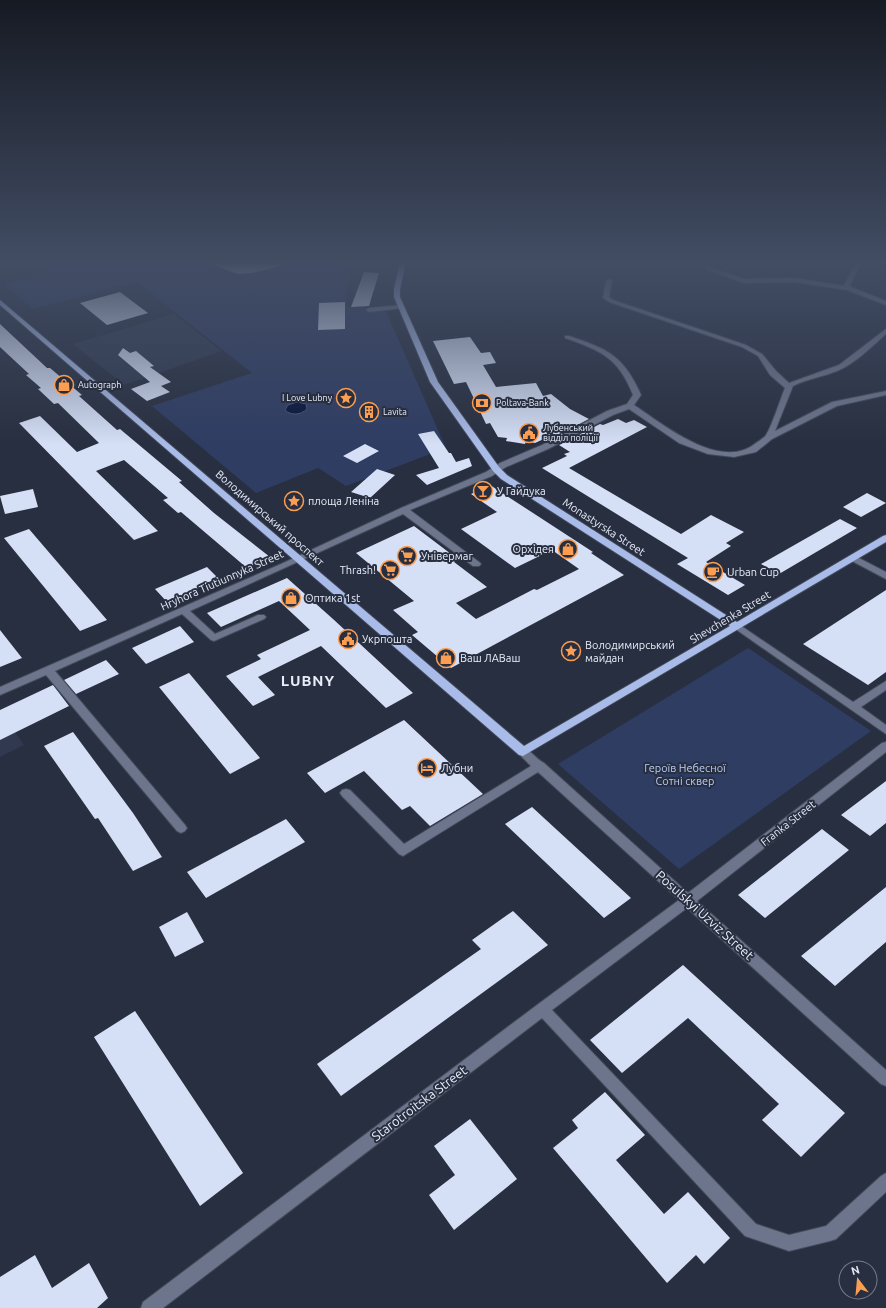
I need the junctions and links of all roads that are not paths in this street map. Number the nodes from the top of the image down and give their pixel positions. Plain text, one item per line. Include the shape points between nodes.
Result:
1 (24, 323) edge
2 (409, 323) edge
3 (675, 323) edge
4 (886, 332) edge
5 (567, 337) dead end
6 (789, 387) junction
7 (886, 393) edge
8 (630, 406) junction
9 (769, 437) junction
10 (496, 469) junction
11 (404, 510) junction
12 (886, 538) edge
13 (853, 558) junction
14 (299, 559) junction
15 (476, 564) dead end
16 (886, 576) edge
17 (183, 610) junction
18 (262, 617) dead end
19 (737, 626) junction
20 (48, 670) junction
21 (886, 685) edge
22 (0, 691) edge
23 (854, 707) junction
24 (886, 730) edge
25 (886, 746) edge
26 (523, 752) junction
27 (540, 766) junction
28 (346, 793) dead end
29 (181, 828) dead end
30 (689, 900) junction
31 (542, 1009) junction
32 (886, 1079) edge
33 (886, 1181) edge
34 (149, 1308) edge

1 - 14 main road, Володимирський проспект
2 - 10 main road, Monastyrska Street via 434,382
3 - 6 street via 744,346 760,355 772,374
4 - 6 street via 848,362 835,369 796,381
5 - 8 street via 600,349 624,367 637,395
6 - 9 street
7 - 9 street via 835,404
8 - 9 street via 682,441 711,452 747,452 760,446
8 - 10 street, Hryhora Tiutiunnyka Street via 610,413
10 - 11 street, Hryhora Tiutiunnyka Street
10 - 19 main road, Monastyrska Street via 504,477
11 - 14 street, Hryhora Tiutiunnyka Street
11 - 15 street
12 - 13 main road, Shevchenka Street
13 - 16 street
13 - 19 main road, Shevchenka Street
14 - 17 street, Hryhora Tiutiunnyka Street
14 - 26 main road, Володимирський проспект
17 - 18 street via 214,638
17 - 20 street, Hryhora Tiutiunnyka Street
19 - 23 street
19 - 26 main road, Shevchenka Street
20 - 22 street, Hryhora Tiutiunnyka Street
20 - 29 street
21 - 23 street
23 - 24 street
25 - 30 street, Franka Street
26 - 27 street, Posulskyi Uzviz Street
27 - 28 street via 403,850
27 - 30 street, Posulskyi Uzviz Street
30 - 31 street, Starotroitska Street
30 - 32 street, Posulskyi Uzviz Street
31 - 33 street via 751,1230 789,1243 830,1233
31 - 34 street, Starotroitska Street

